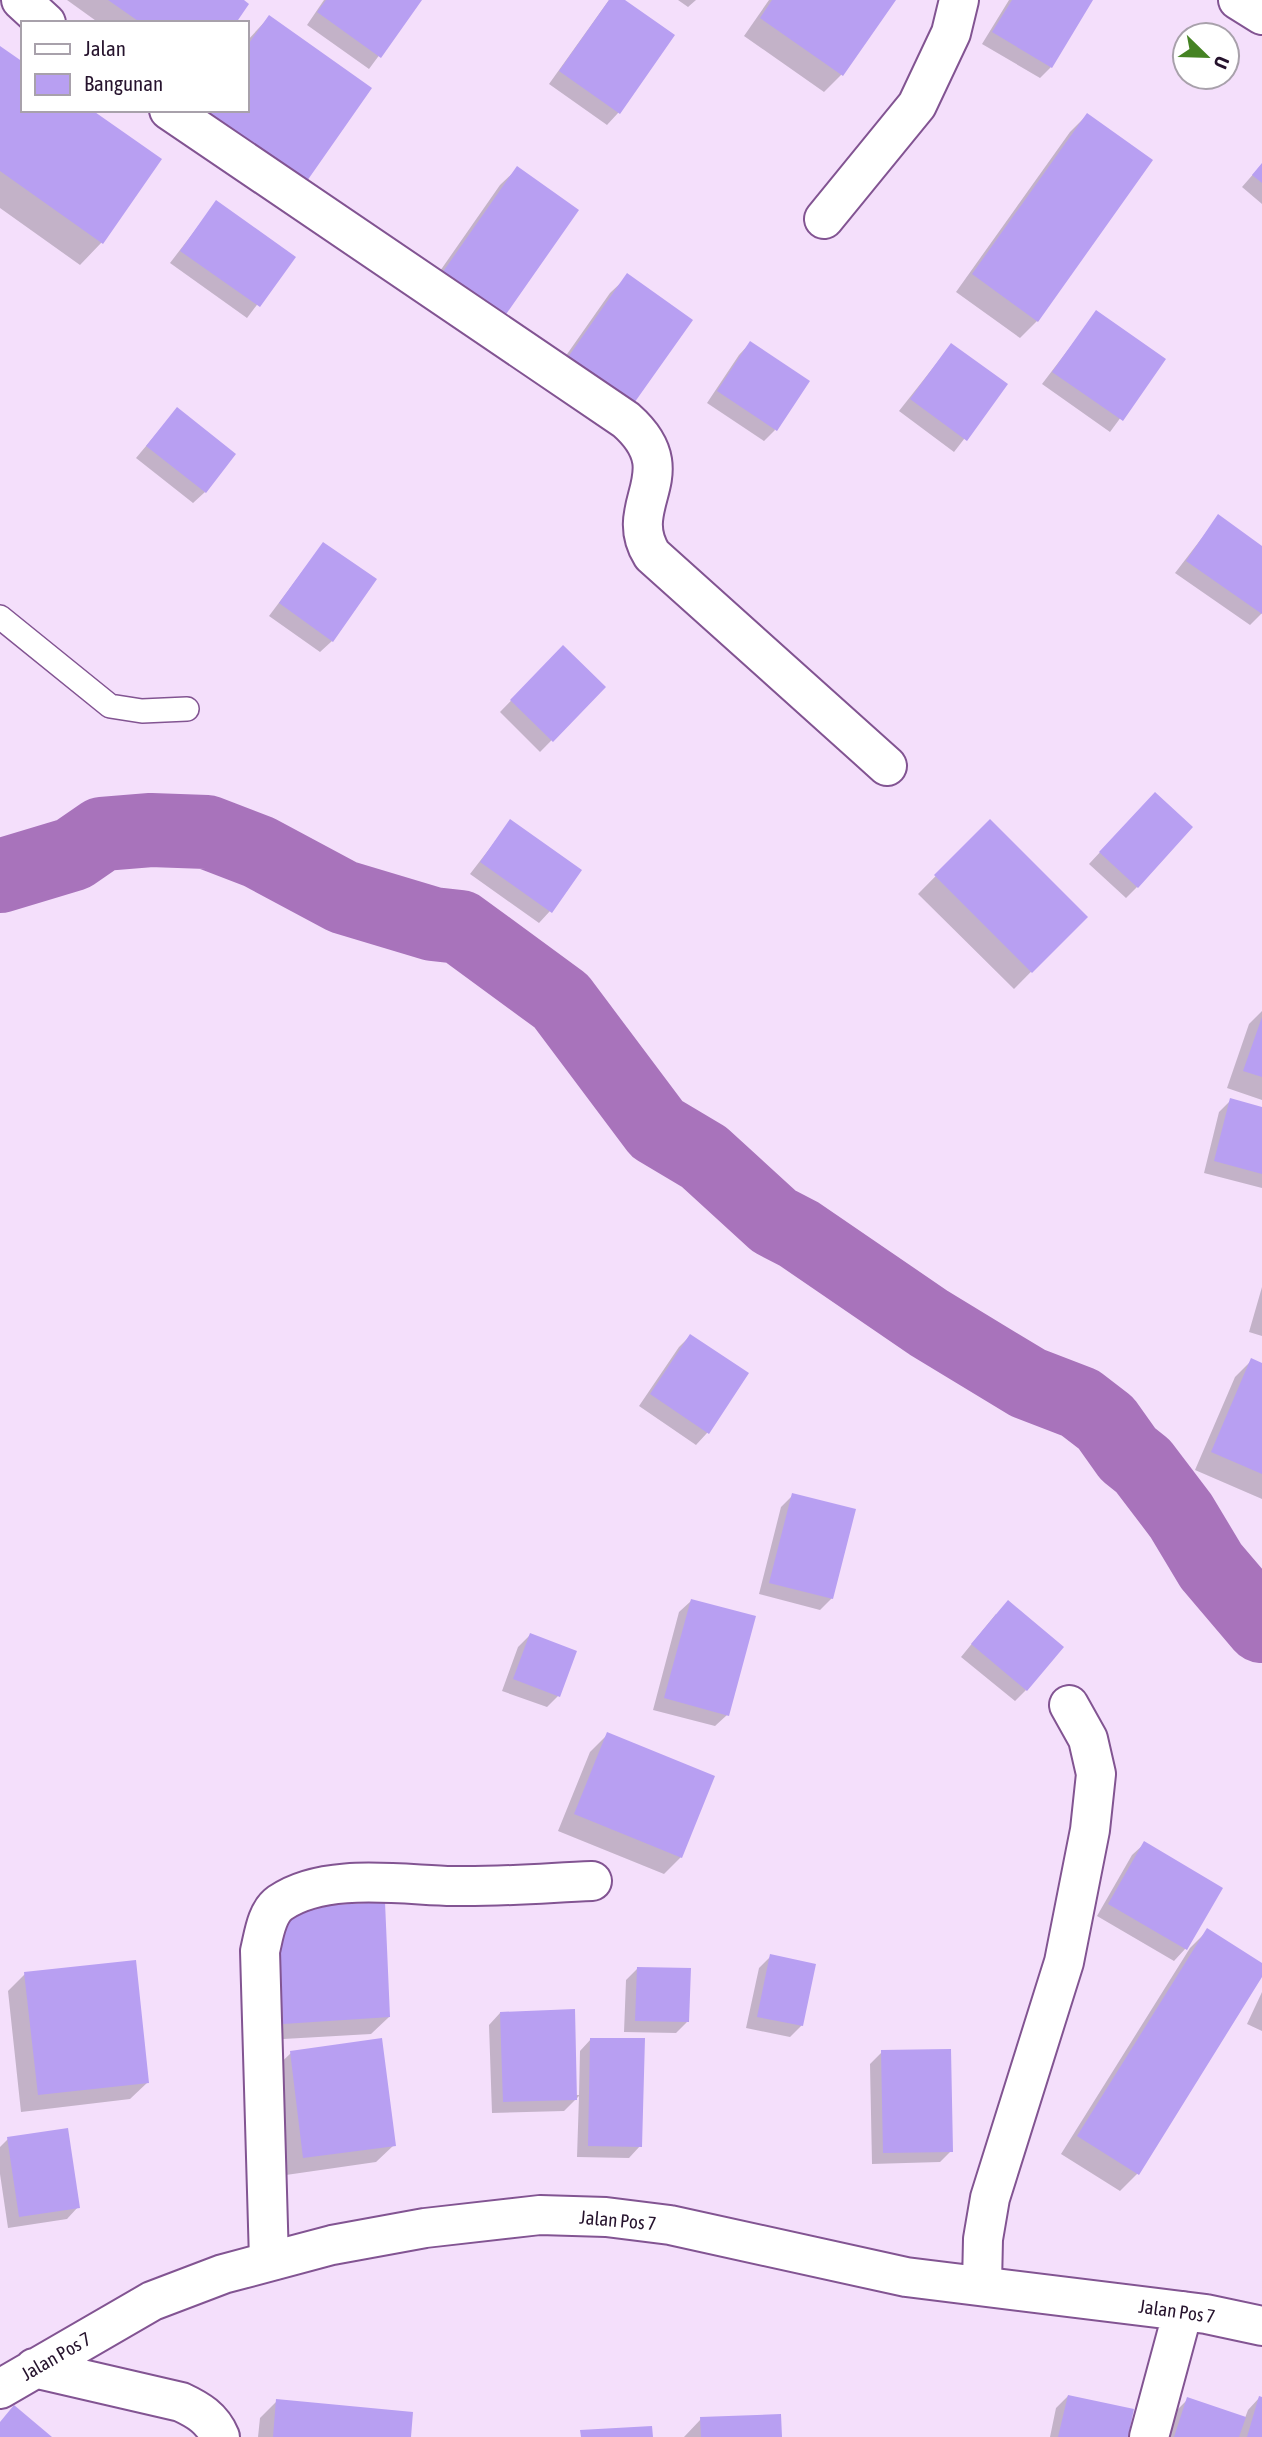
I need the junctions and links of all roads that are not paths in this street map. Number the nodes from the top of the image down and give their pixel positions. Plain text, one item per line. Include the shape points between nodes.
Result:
1 (21, 0) edge
2 (958, 0) edge
3 (1238, 0) edge
4 (1262, 15) edge
5 (45, 21) edge
6 (172, 112) edge
7 (824, 219) dead end
8 (0, 617) edge
9 (187, 709) dead end
10 (887, 766) dead end
11 (1069, 1705) dead end
12 (592, 1881) dead end
13 (269, 2260) junction
14 (982, 2284) junction
15 (1184, 2311) junction
16 (1262, 2326) edge
17 (34, 2368) junction
18 (0, 2389) edge
19 (220, 2437) edge
20 (1149, 2437) edge

1 - 5 street
2 - 7 street via 951,33 917,105
3 - 4 street
6 - 10 street via 645,436 653,463 642,532 652,555
8 - 9 lane via 110,706 142,711
11 - 14 street via 1088,1739 1096,1774 1090,1830 1064,1962 990,2198
12 - 13 street via 455,1886 358,1882 302,1892 278,1904 268,1919 260,1951
13 - 14 street, Jalan Pos 7 via 425,2228 540,2215 670,2225 906,2277
13 - 17 street, Jalan Pos 7 via 152,2301
14 - 15 street, Jalan Pos 7
15 - 16 street, Jalan Pos 7
15 - 20 street
17 - 18 street, Jalan Pos 7
17 - 19 street via 181,2402 201,2412

